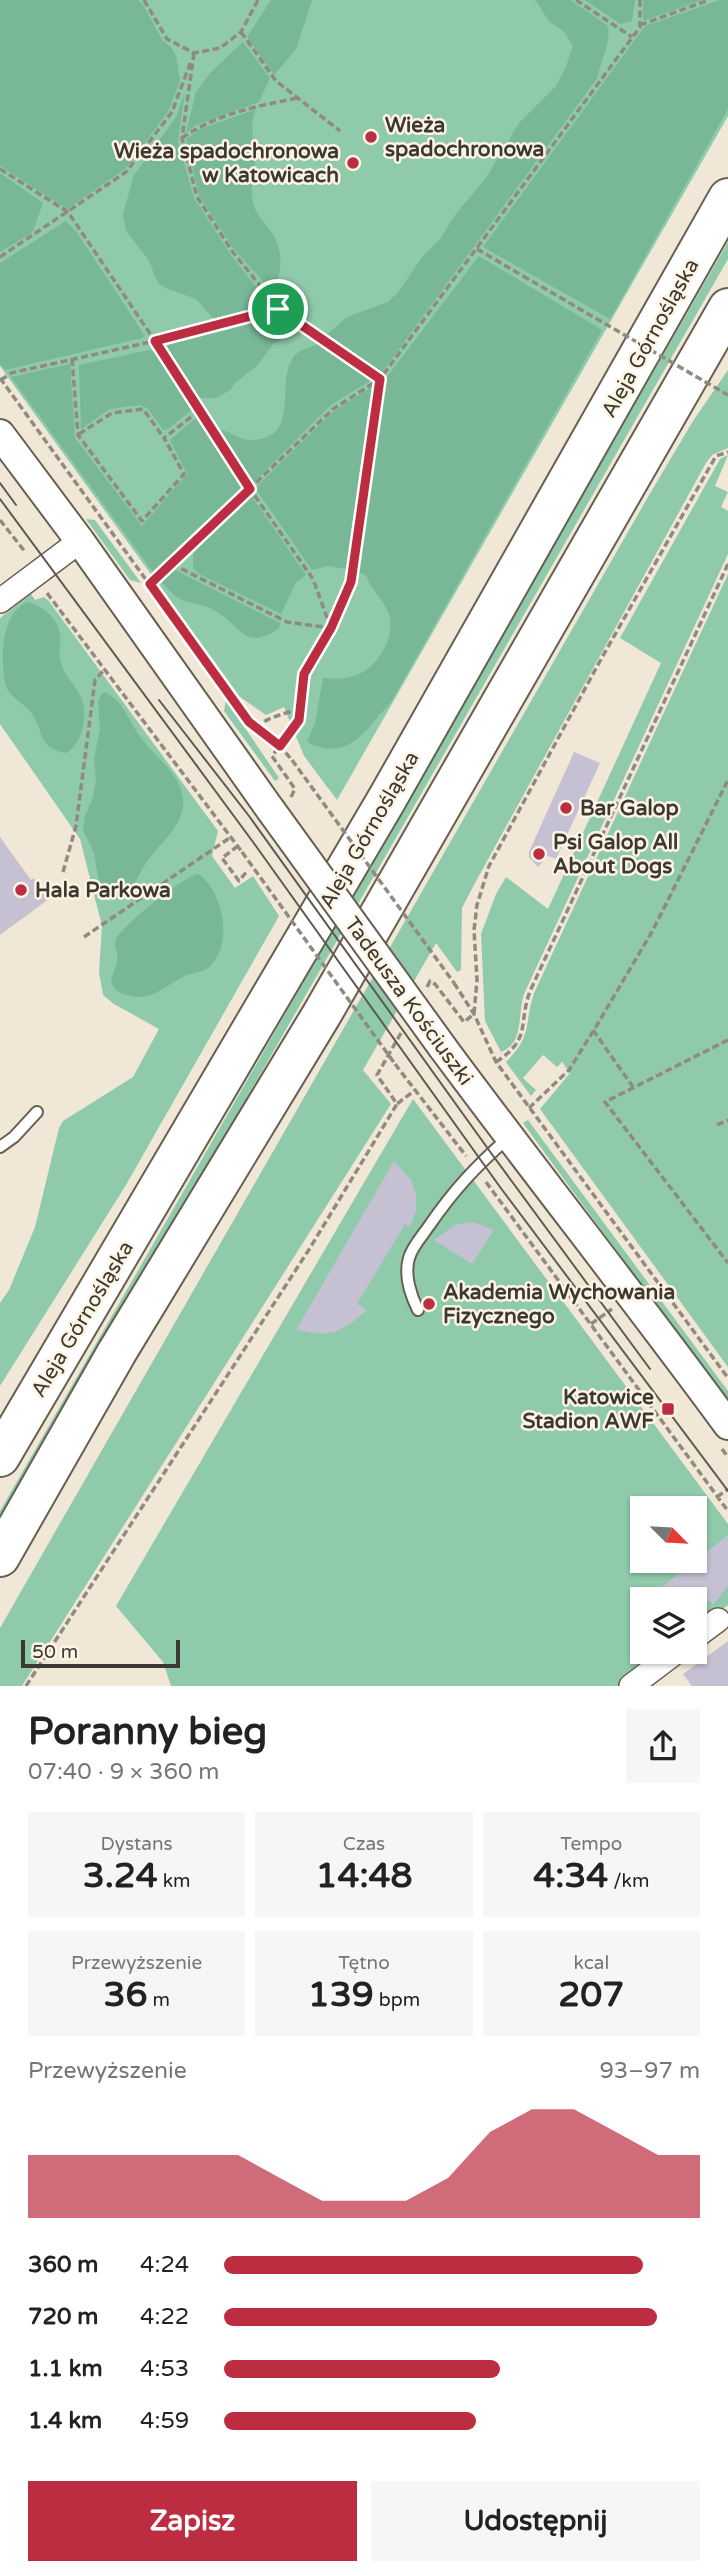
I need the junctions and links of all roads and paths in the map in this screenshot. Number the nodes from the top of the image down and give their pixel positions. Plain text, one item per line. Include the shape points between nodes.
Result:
1 (258, 0) edge
2 (576, 0) edge
3 (640, 0) edge
4 (709, 0) edge
5 (147, 1) edge
6 (640, 24) junction
7 (241, 32) junction
8 (632, 37) junction
9 (194, 53) junction
10 (298, 98) junction
11 (340, 131) dead end
12 (182, 138) junction
13 (0, 169) edge
14 (728, 198) edge
15 (68, 212) junction
16 (477, 249) junction
17 (0, 257) edge
18 (728, 308) edge
19 (278, 309) junction
20 (728, 340) edge
21 (155, 341) junction
22 (72, 359) junction
23 (1, 379) edge
24 (380, 379) junction
25 (728, 395) edge
26 (200, 410) junction
27 (661, 423) junction
28 (0, 434) edge
29 (78, 435) junction
30 (164, 439) junction
31 (728, 452) edge
32 (250, 489) junction
33 (0, 520) edge
34 (80, 541) junction
35 (35, 547) dead end
36 (172, 564) junction
37 (728, 564) edge
38 (150, 584) junction
39 (52, 586) dead end
40 (0, 601) edge
41 (331, 628) junction
42 (104, 670) junction
43 (301, 706) junction
44 (256, 728) junction
45 (280, 746) junction
46 (728, 780) edge
47 (281, 803) junction
48 (231, 837) junction
49 (238, 846) junction
50 (248, 870) dead end
51 (62, 872) dead end
52 (84, 937) dead end
53 (435, 984) dead end
54 (474, 1014) junction
55 (593, 1030) junction
56 (728, 1040) edge
57 (496, 1062) junction
58 (379, 1080) dead end
59 (633, 1087) junction
60 (415, 1090) junction
61 (397, 1104) junction
62 (529, 1108) junction
63 (37, 1112) dead end
64 (728, 1120) edge
65 (717, 1125) dead end
66 (509, 1138) junction
67 (0, 1147) edge
68 (475, 1167) junction
69 (728, 1263) edge
70 (418, 1310) dead end
71 (728, 1378) edge
72 (728, 1424) edge
73 (0, 1457) edge
74 (728, 1489) edge
75 (717, 1497) junction
76 (728, 1511) edge
77 (0, 1557) edge
78 (718, 1619) dead end
79 (707, 1628) edge
80 (660, 1664) edge
81 (26, 1686) edge
82 (631, 1686) edge

1 - 7 path
2 - 8 path
3 - 6 path
4 - 6 path
5 - 9 path via 167,39
6 - 8 path
7 - 9 path via 220,48
7 - 10 path via 276,81
8 - 16 path
9 - 12 path
9 - 15 path via 172,112 126,172
10 - 11 path
10 - 12 path via 249,107
12 - 19 path via 197,197
13 - 15 path
14 - 73 highway, Aleja Górnośląska via 394,788
15 - 17 path
15 - 21 path
16 - 24 path
16 - 25 path, bridge
18 - 27 highway
19 - 21 path
19 - 24 path
20 - 27 highway
21 - 22 path
21 - 26 path
22 - 23 path
22 - 29 path
23 - 38 path
24 - 32 path via 332,409
24 - 41 path via 351,582
26 - 30 path
26 - 32 path
27 - 77 highway via 321,1014 117,1352
28 - 34 street, Tadeusza Kościuszki
29 - 30 path via 112,413 143,409
29 - 30 path via 142,522 184,474
31 - 54 path via 716,456 489,866 474,930
32 - 36 path
32 - 41 path via 313,579
33 - 35 path via 25,554
34 - 40 street
34 - 47 street, Tadeusza Kościuszki
36 - 38 path
36 - 41 path via 287,622
37 - 57 path via 531,989 520,1039
38 - 44 path
39 - 42 path via 46,591
41 - 43 path via 304,674
42 - 48 path
42 - 51 path via 95,680 76,826
43 - 44 path via 268,718
43 - 45 path via 299,720
44 - 45 path
45 - 47 path via 272,756 295,789
45 - 54 path, bridge
46 - 55 path via 653,930
47 - 66 street, Tadeusza Kościuszki, bridge via 443,1048
48 - 49 path
48 - 52 path
49 - 50 path via 222,858 239,881
49 - 60 path, bridge
53 - 54 path via 464,1022
54 - 57 path
55 - 59 path
55 - 62 path via 569,1070
56 - 59 path
57 - 62 path
58 - 61 path
59 - 69 path via 605,1102
60 - 61 path
60 - 68 path
61 - 81 path via 310,1248
62 - 71 path
63 - 67 lane
64 - 65 path
66 - 68 lane
66 - 72 street, Tadeusza Kościuszki
68 - 70 lane via 409,1258 408,1277
68 - 75 path
74 - 75 path
75 - 76 path
78 - 79 street
80 - 82 street

